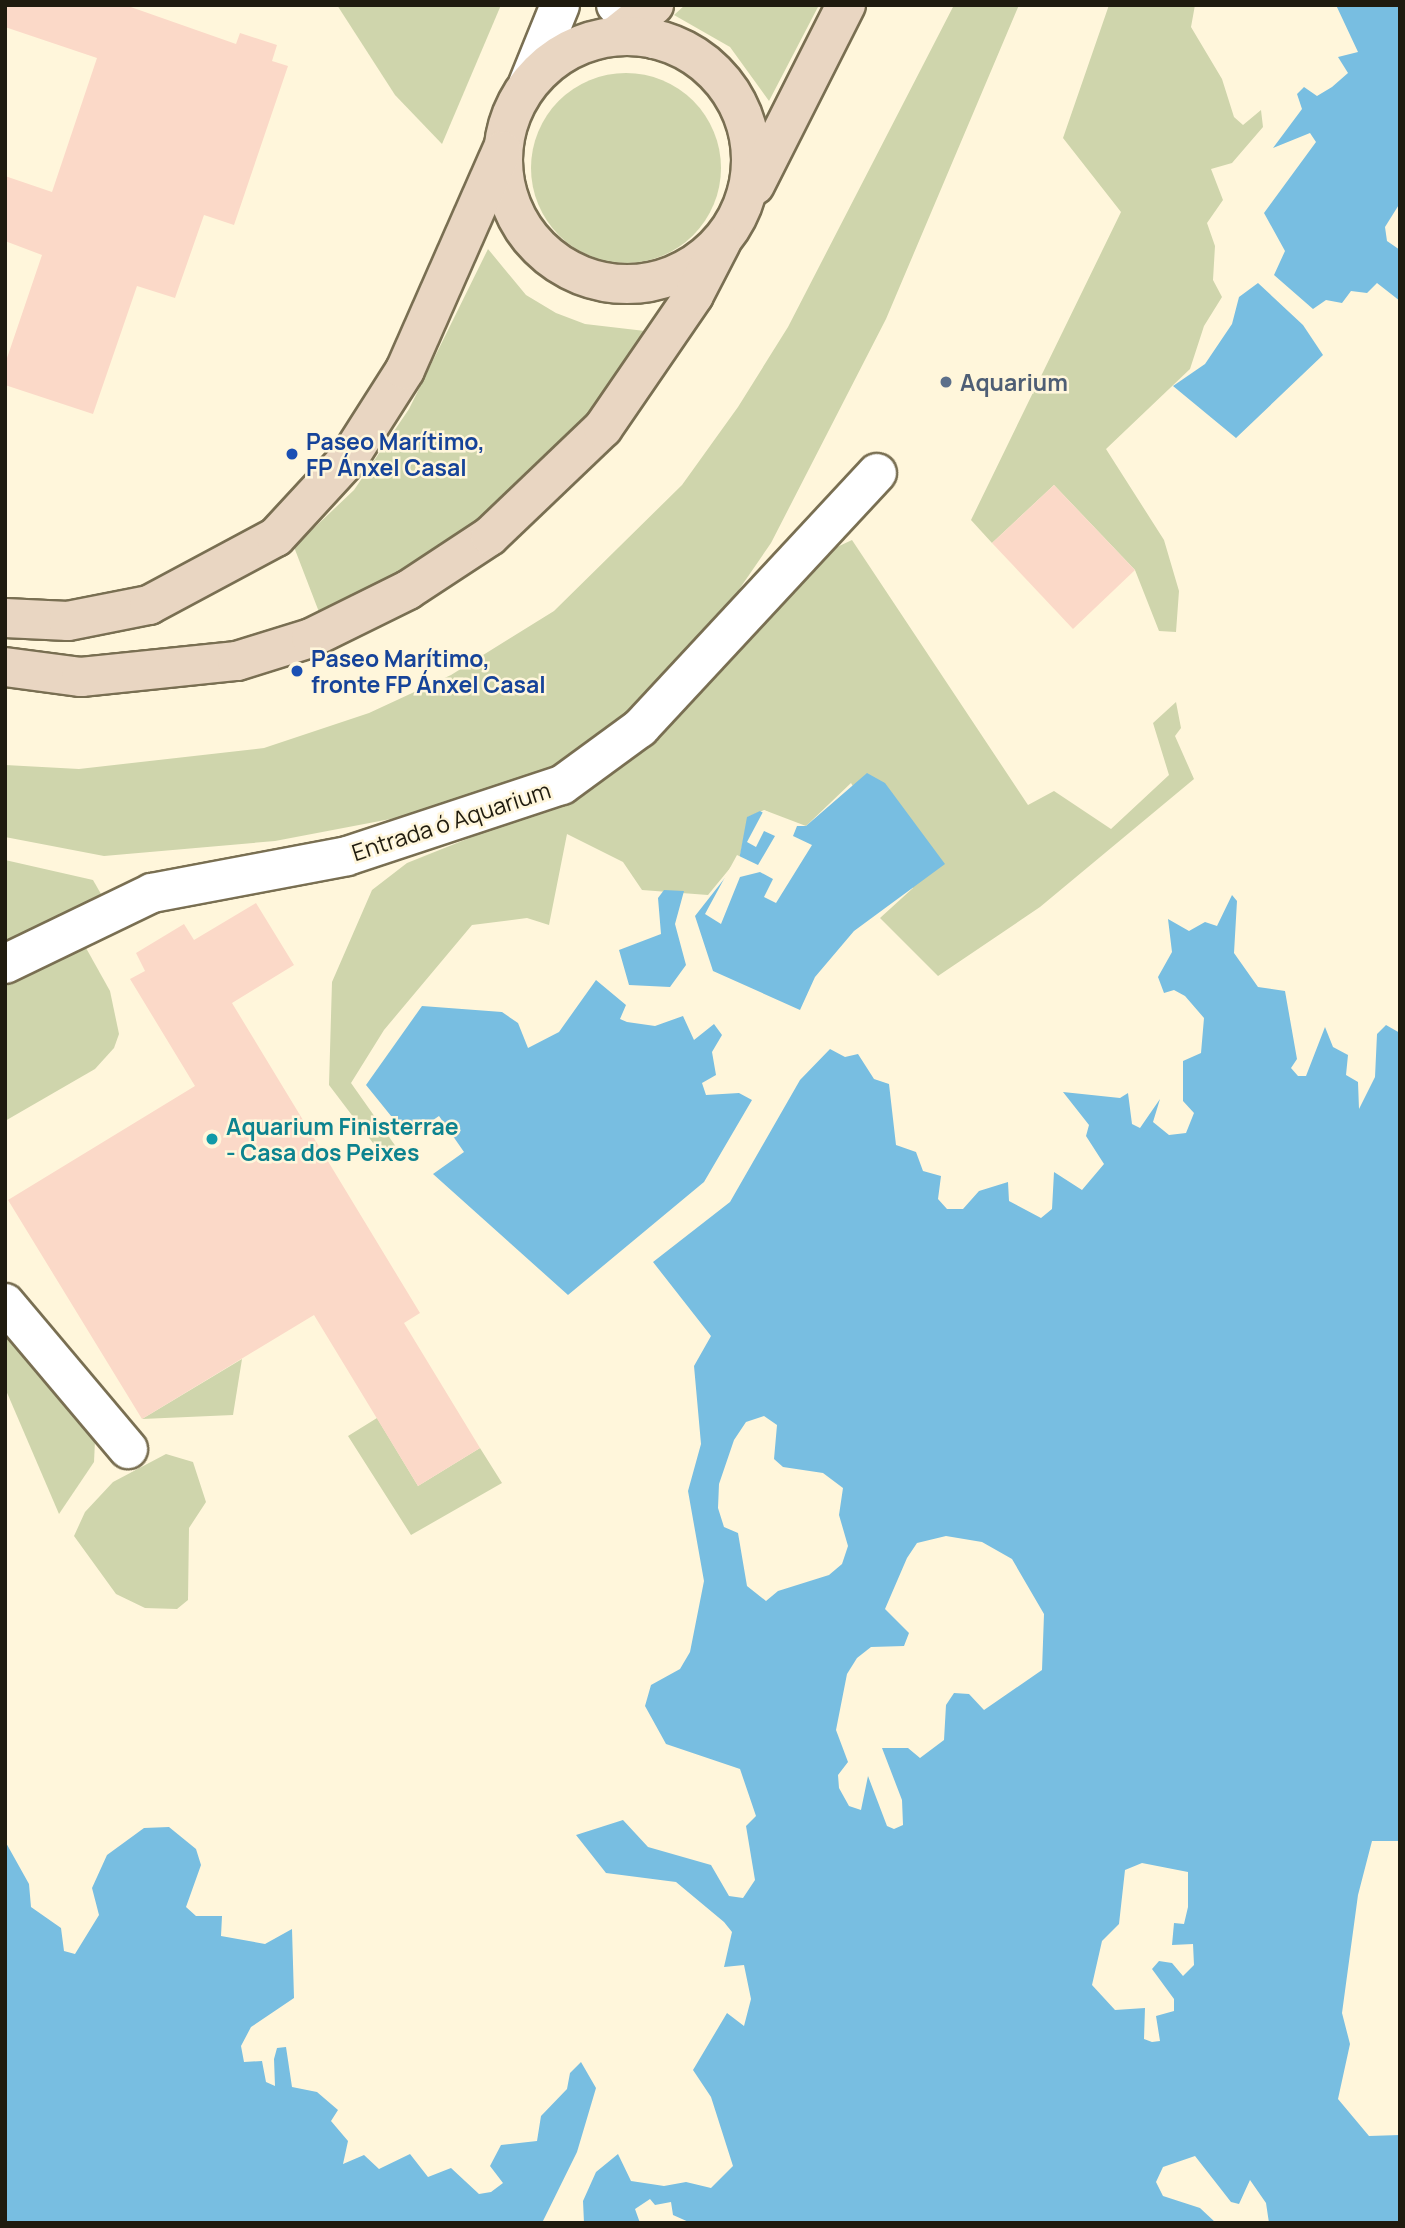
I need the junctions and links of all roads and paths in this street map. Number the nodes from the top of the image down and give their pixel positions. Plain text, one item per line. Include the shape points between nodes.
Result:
1 (560, 5) edge
2 (846, 5) edge
3 (635, 21) edge
4 (528, 84) junction
5 (503, 148) junction
6 (731, 228) junction
7 (877, 473) dead end
8 (5, 618) edge
9 (5, 667) edge
10 (5, 964) edge
11 (5, 1303) edge
12 (128, 1449) dead end

1 - 4 street
2 - 6 main road
3 - 4 main road via 554,59
3 - 6 main road via 717,74 739,104 751,140 751,177
4 - 5 main road
5 - 6 main road via 506,187 520,223 545,253 578,275 615,284 654,282 691,268
5 - 8 main road via 405,370 349,458 276,537 149,605 68,621
6 - 9 main road via 694,295 603,428 499,529 408,590 311,638 237,662 81,677
7 - 10 street, Entrada ó Aquarium via 640,728 562,785 359,853 195,883 110,908
11 - 12 street

